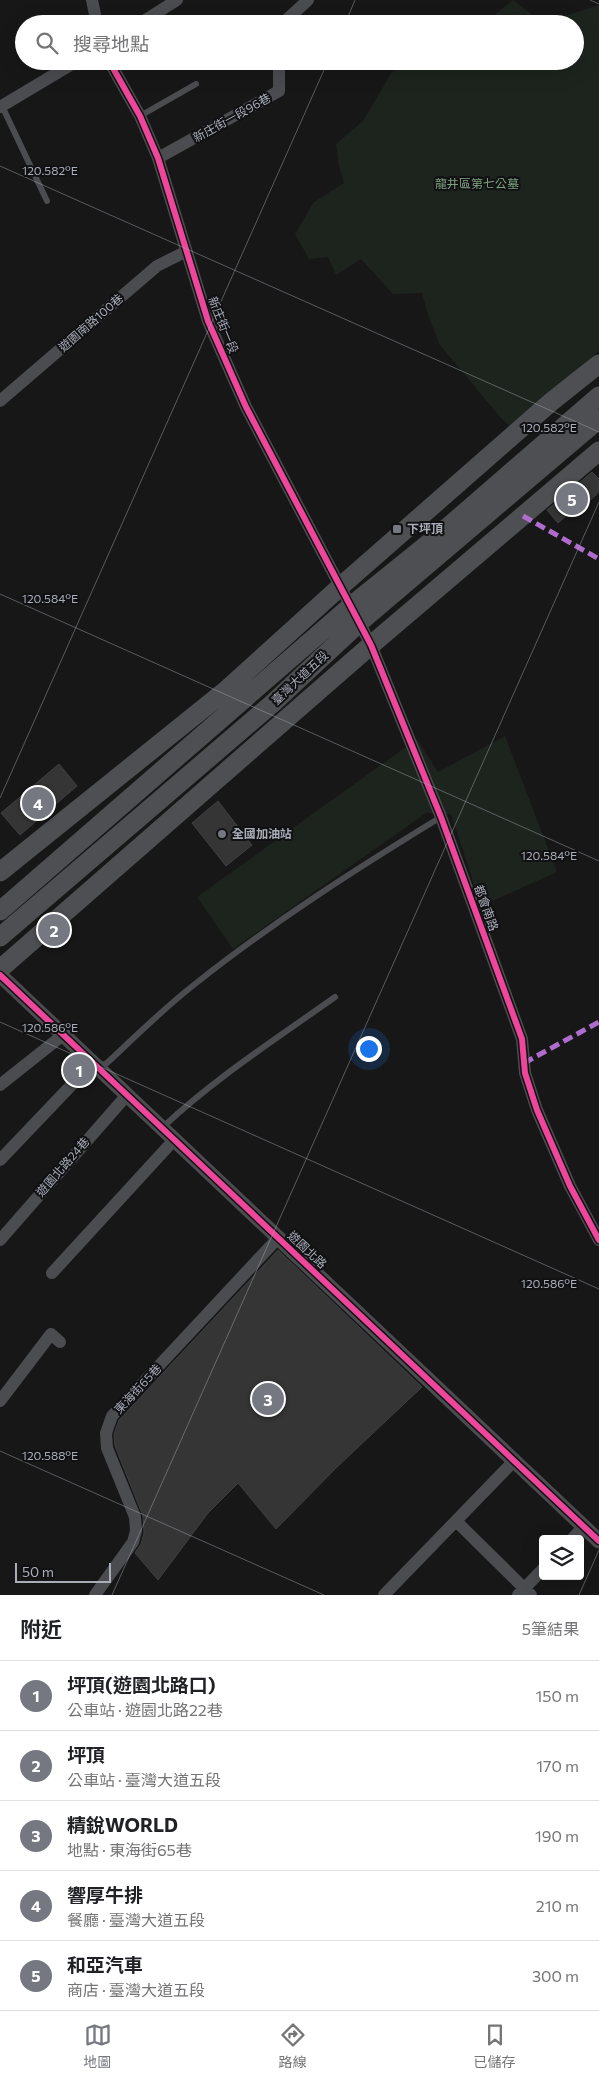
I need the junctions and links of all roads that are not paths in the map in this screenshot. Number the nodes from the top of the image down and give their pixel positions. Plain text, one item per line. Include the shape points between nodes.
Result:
1 (92, 0) edge
2 (177, 0) edge
3 (308, 0) edge
4 (95, 15) edge
5 (153, 15) edge
6 (292, 15) edge
7 (62, 70) edge
8 (114, 70) edge
9 (278, 70) edge
10 (196, 84) dead end
11 (1, 107) edge
12 (140, 116) junction
13 (158, 158) junction
14 (47, 201) dead end
15 (185, 252) junction
16 (599, 364) edge
17 (599, 396) edge
18 (0, 401) edge
19 (599, 419) edge
20 (599, 451) edge
21 (341, 586) junction
22 (355, 614) junction
23 (371, 644) junction
24 (441, 817) junction
25 (0, 872) edge
26 (0, 911) edge
27 (0, 937) edge
28 (0, 969) edge
29 (0, 975) edge
30 (335, 997) dead end
31 (63, 1035) junction
32 (98, 1067) junction
33 (0, 1085) edge
34 (127, 1095) junction
35 (162, 1128) junction
36 (174, 1140) junction
37 (0, 1160) edge
38 (278, 1238) junction
39 (0, 1240) edge
40 (599, 1240) edge
41 (52, 1272) dead end
42 (60, 1342) dead end
43 (0, 1401) edge
44 (514, 1460) junction
45 (456, 1521) junction
46 (584, 1526) junction
47 (576, 1535) edge
48 (599, 1541) edge
49 (539, 1574) edge
50 (524, 1593) edge
51 (95, 1595) edge
52 (384, 1595) edge

1 - 4 street
2 - 5 street
3 - 6 street
7 - 11 street
8 - 12 street, 新庄街一段
9 - 13 street, 新庄街一段96巷 via 279,91
10 - 12 lane
11 - 14 lane
12 - 13 street, 新庄街一段
13 - 15 street, 新庄街一段
15 - 18 street, 遊園南路100巷 via 158,266
15 - 21 street, 新庄街一段 via 208,321 246,407
16 - 21 main road via 567,388
17 - 22 main road, 臺灣大道五段 via 434,539
19 - 22 main road, 臺灣大道五段
20 - 23 main road, 臺灣大道五段
21 - 22 street, 都會南路
21 - 25 main road via 225,691
22 - 23 street, 都會南路
22 - 26 main road, 臺灣大道五段
22 - 27 main road, 臺灣大道五段 via 266,709
23 - 24 street, 都會南路
23 - 28 main road, 臺灣大道五段
24 - 32 lane via 276,923 194,985
24 - 40 street, 都會南路 via 522,1039 524,1073 537,1110 570,1186
29 - 31 street, 遊園北路
30 - 35 lane via 237,1066
31 - 32 street, 遊園北路
31 - 33 street
32 - 34 street, 遊園北路
32 - 37 street via 83,1073
34 - 35 street, 遊園北路
34 - 39 street, 遊園北路24巷
35 - 36 street, 遊園北路
36 - 38 street, 遊園北路
36 - 41 street
38 - 44 street, 遊園北路
38 - 51 street, 東海街65巷 via 112,1416 106,1432 108,1448 135,1517 136,1531 133,1542
42 - 43 street via 51,1334
44 - 45 street
44 - 46 street, 遊園北路
45 - 50 street
45 - 52 street
46 - 47 street
46 - 48 street, 遊園北路
49 - 50 street

